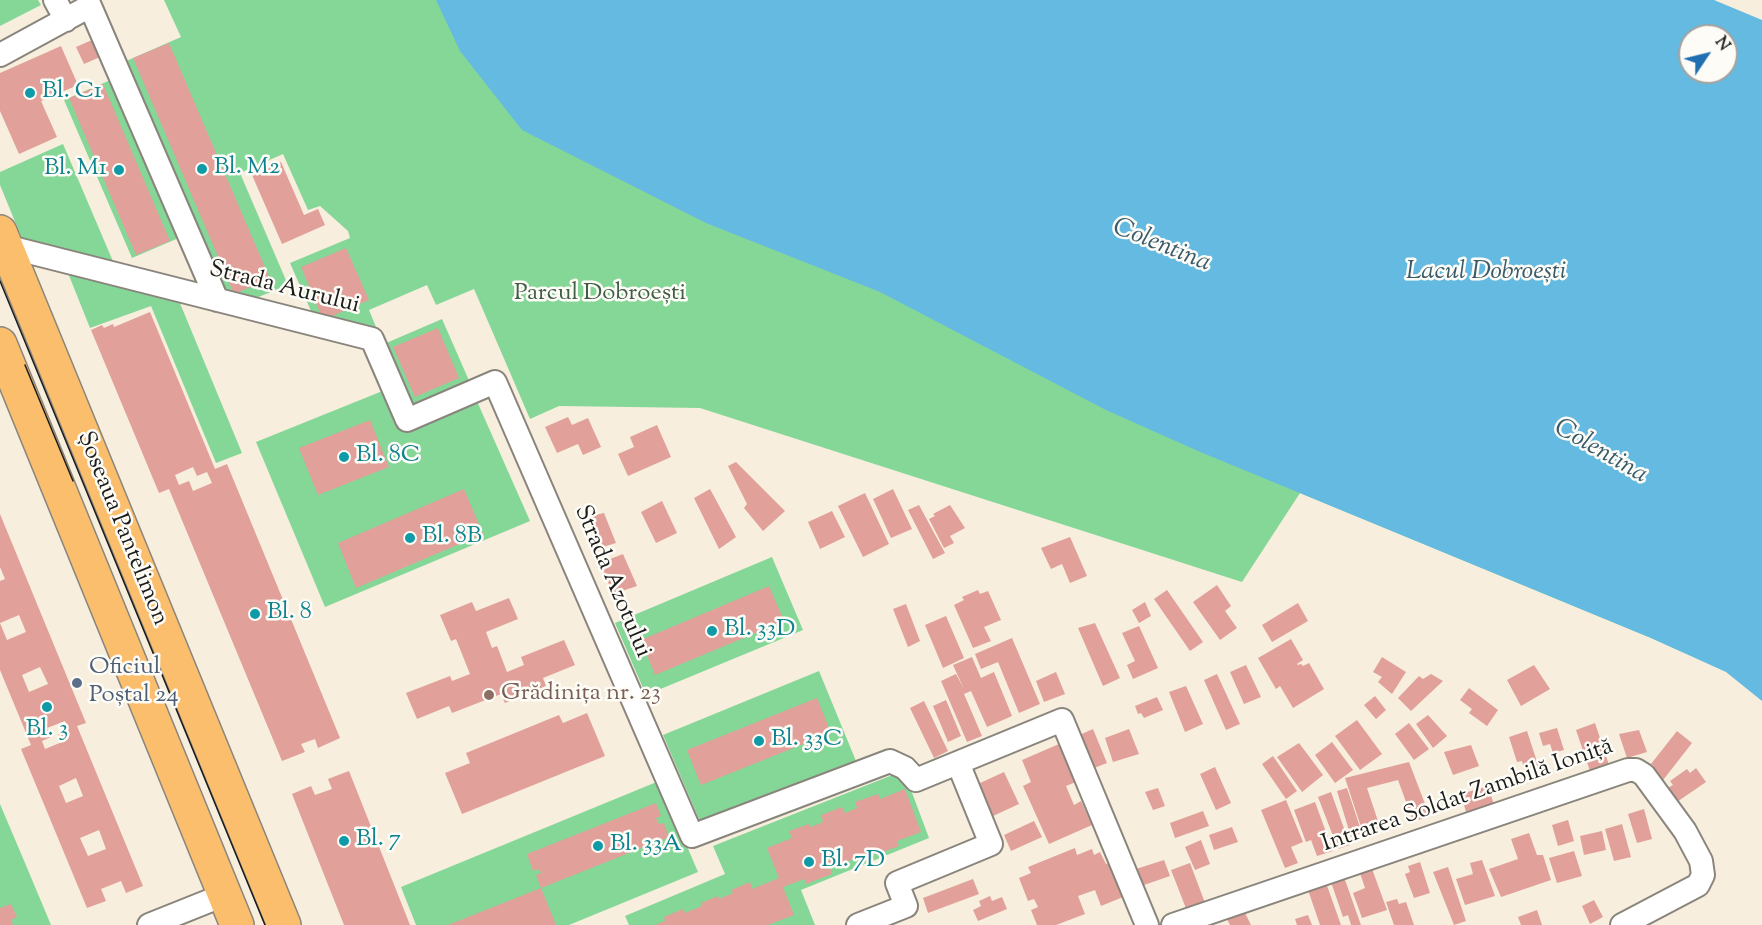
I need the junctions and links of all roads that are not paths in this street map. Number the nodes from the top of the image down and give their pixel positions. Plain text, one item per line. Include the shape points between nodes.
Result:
1 (60, 10) edge
2 (0, 55) edge
3 (3, 239) edge
4 (217, 300) junction
5 (0, 344) edge
6 (495, 382) joint
7 (958, 763) junction
8 (224, 895) junction
9 (149, 925) edge
10 (237, 925) edge
11 (284, 925) edge
12 (858, 925) edge
13 (1147, 925) edge
14 (1173, 925) edge
15 (1622, 925) edge

1 - 2 street
1 - 4 street via 90,6
3 - 4 street, Strada Aurului
3 - 11 main road, Șoseaua Pantelimon
4 - 6 street, Strada Aurului via 372,339 408,420
5 - 8 main road, Șoseaua Pantelimon
6 - 7 street, Strada Azotului via 692,836 890,760 916,780
7 - 12 street via 991,844 897,883 906,906
7 - 13 street via 1062,720
8 - 9 street
8 - 10 main road, Șoseaua Pantelimon
14 - 15 street, Intrarea Soldat Zambilă Ioniță via 1636,770 1685,831 1701,861 1703,875 1698,885

